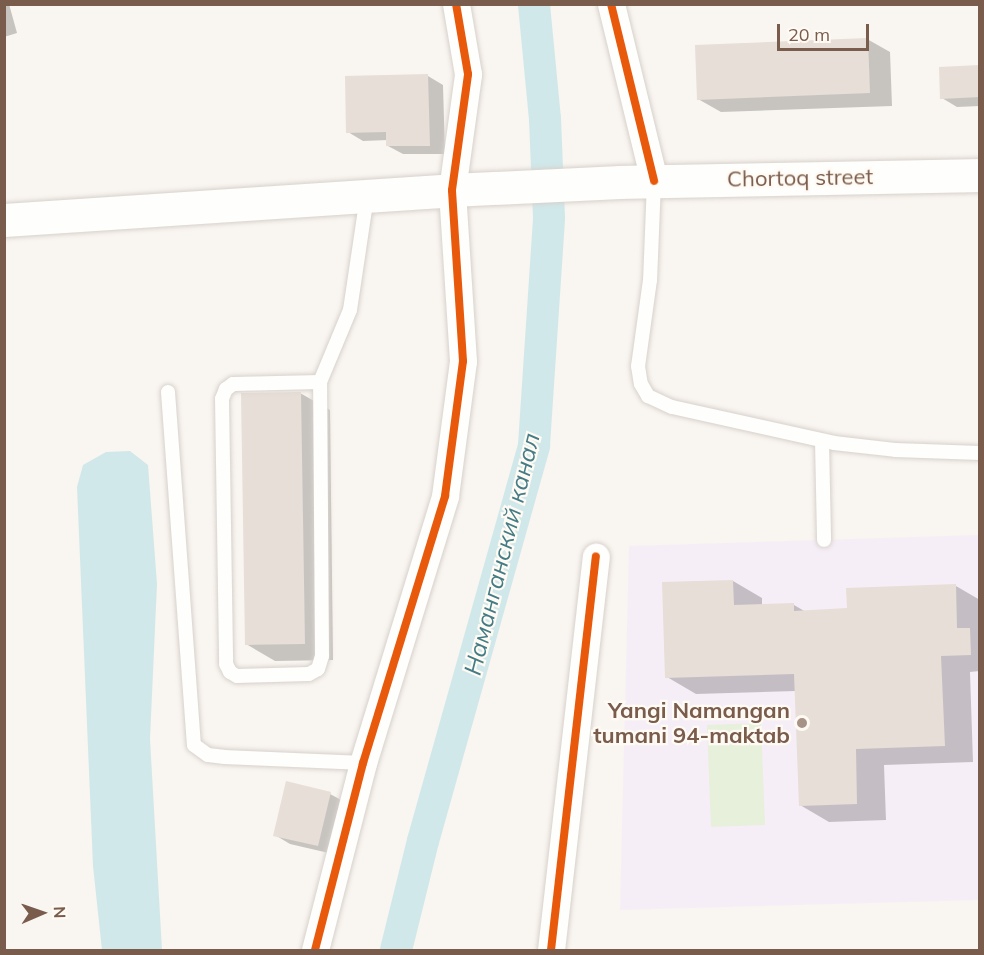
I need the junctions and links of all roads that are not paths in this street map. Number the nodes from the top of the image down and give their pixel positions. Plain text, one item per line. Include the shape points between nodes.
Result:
1 (456, 4) edge
2 (611, 4) edge
3 (980, 175) edge
4 (654, 181) junction
5 (462, 190) junction
6 (367, 195) junction
7 (4, 220) edge
8 (320, 382) junction
9 (168, 392) dead end
10 (822, 441) junction
11 (980, 453) edge
12 (824, 540) dead end
13 (596, 557) dead end
14 (363, 763) junction
15 (315, 951) edge
16 (551, 951) edge

1 - 5 street via 468,74
2 - 4 street
3 - 4 main road, Chortoq street
4 - 5 main road, Chortoq street
4 - 10 lane via 650,280 638,366 648,396 672,407
5 - 6 main road, Chortoq street
5 - 14 street via 463,360 445,496
6 - 7 main road, Chortoq street
6 - 8 lane via 350,310
8 - 8 lane via 233,384 222,399 225,664 237,676 309,674 318,669 322,656
9 - 14 lane via 194,746 208,755 225,758
10 - 11 lane via 895,450
10 - 12 lane
13 - 16 street
14 - 15 street

